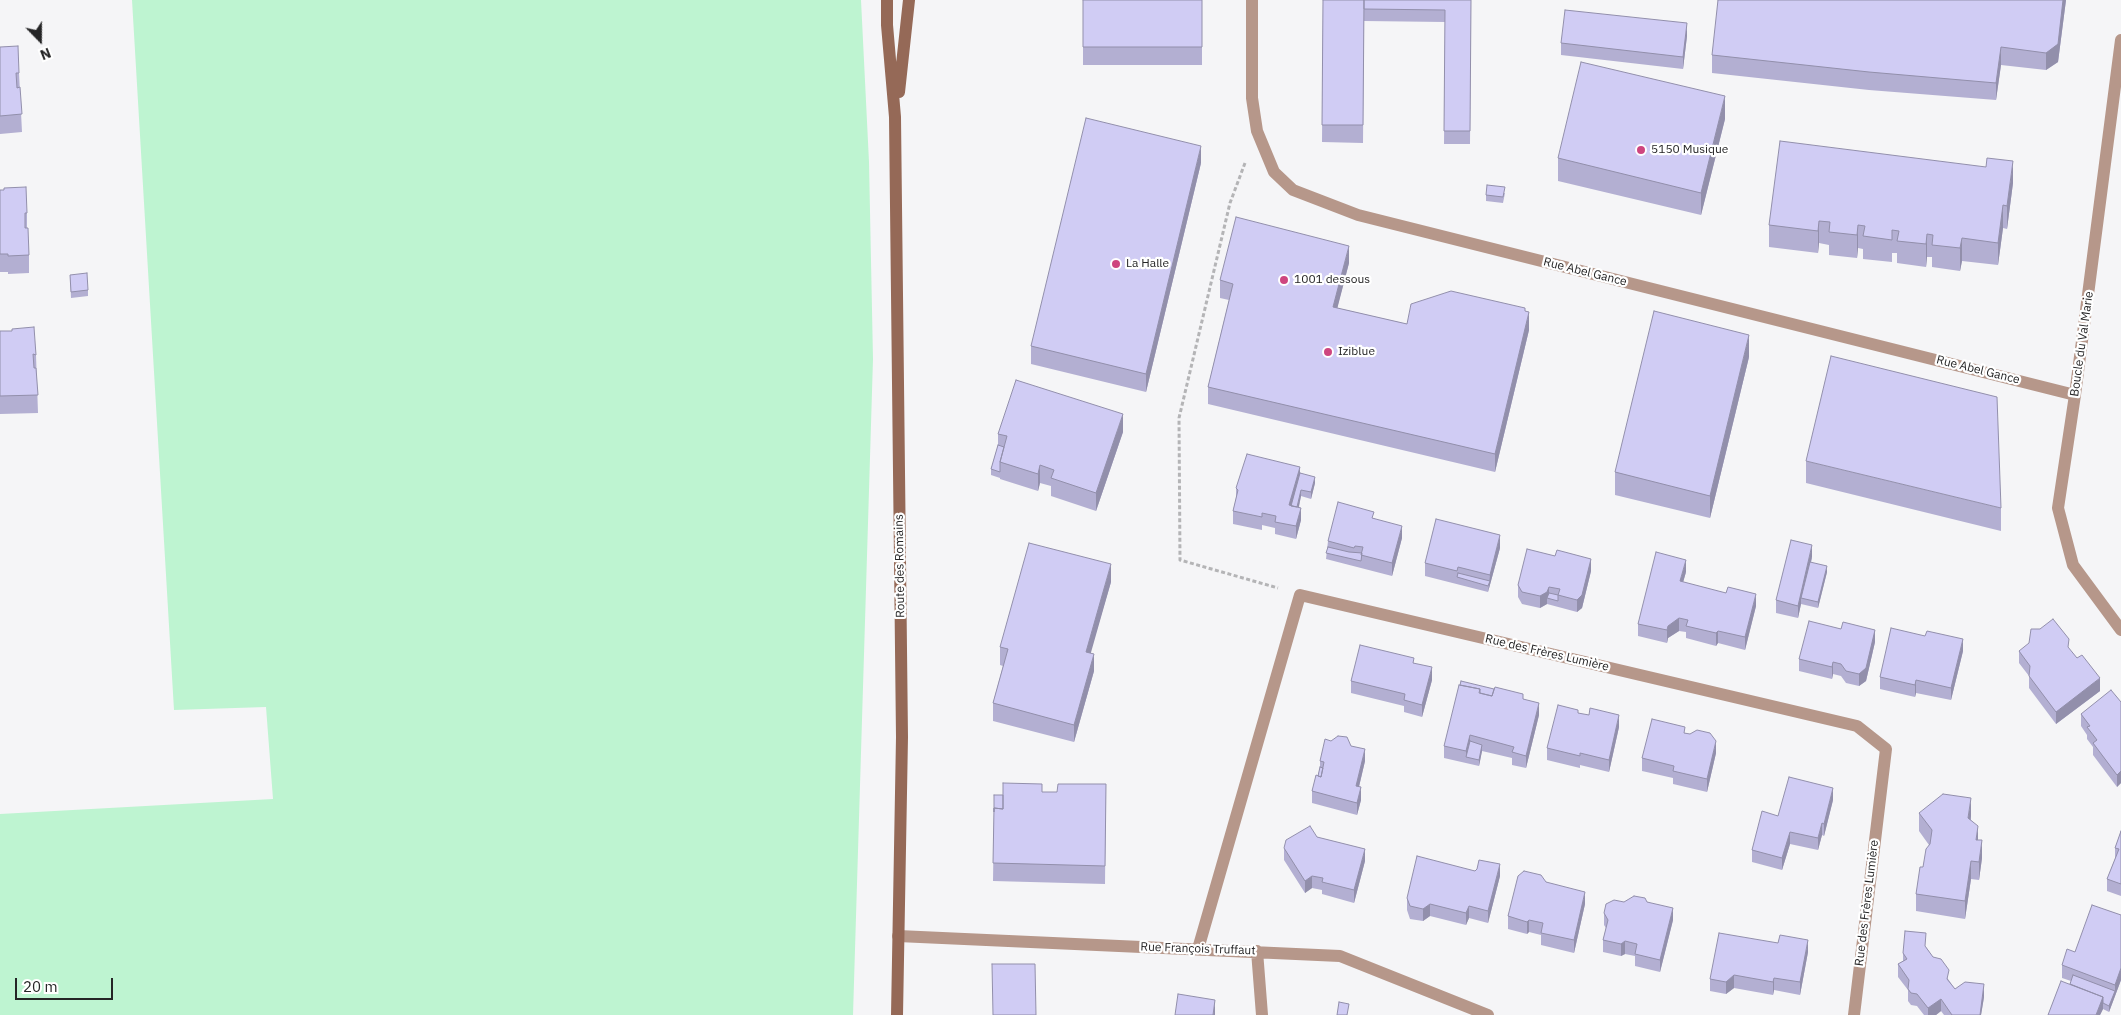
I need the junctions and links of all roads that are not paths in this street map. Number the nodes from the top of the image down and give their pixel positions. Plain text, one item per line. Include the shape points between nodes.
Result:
1 (887, 0) edge
2 (909, 0) edge
3 (1252, 0) edge
4 (2121, 40) edge
5 (896, 117) junction
6 (2075, 395) junction
7 (2121, 630) edge
8 (898, 936) junction
9 (1198, 949) junction
10 (1257, 951) junction
11 (897, 1015) edge
12 (1262, 1015) edge
13 (1488, 1015) edge
14 (1854, 1015) edge

1 - 5 street, Route des Romains
2 - 5 street, Route des Romains
3 - 6 street, Rue Abel Gance via 1252,98 1257,131 1274,172 1293,190 1358,215
4 - 6 street, Boucle du Val Marie
5 - 8 street, Route des Romains via 902,737
6 - 7 street, Boucle du Val Marie via 2058,508 2073,565
8 - 9 street, Rue François Truffaut
8 - 11 street, Route des Romains
9 - 10 street, Rue François Truffaut
9 - 14 street, Rue des Frères Lumière via 1300,595 1857,726 1886,749
10 - 12 street
10 - 13 street, Rue François Truffaut via 1340,956

